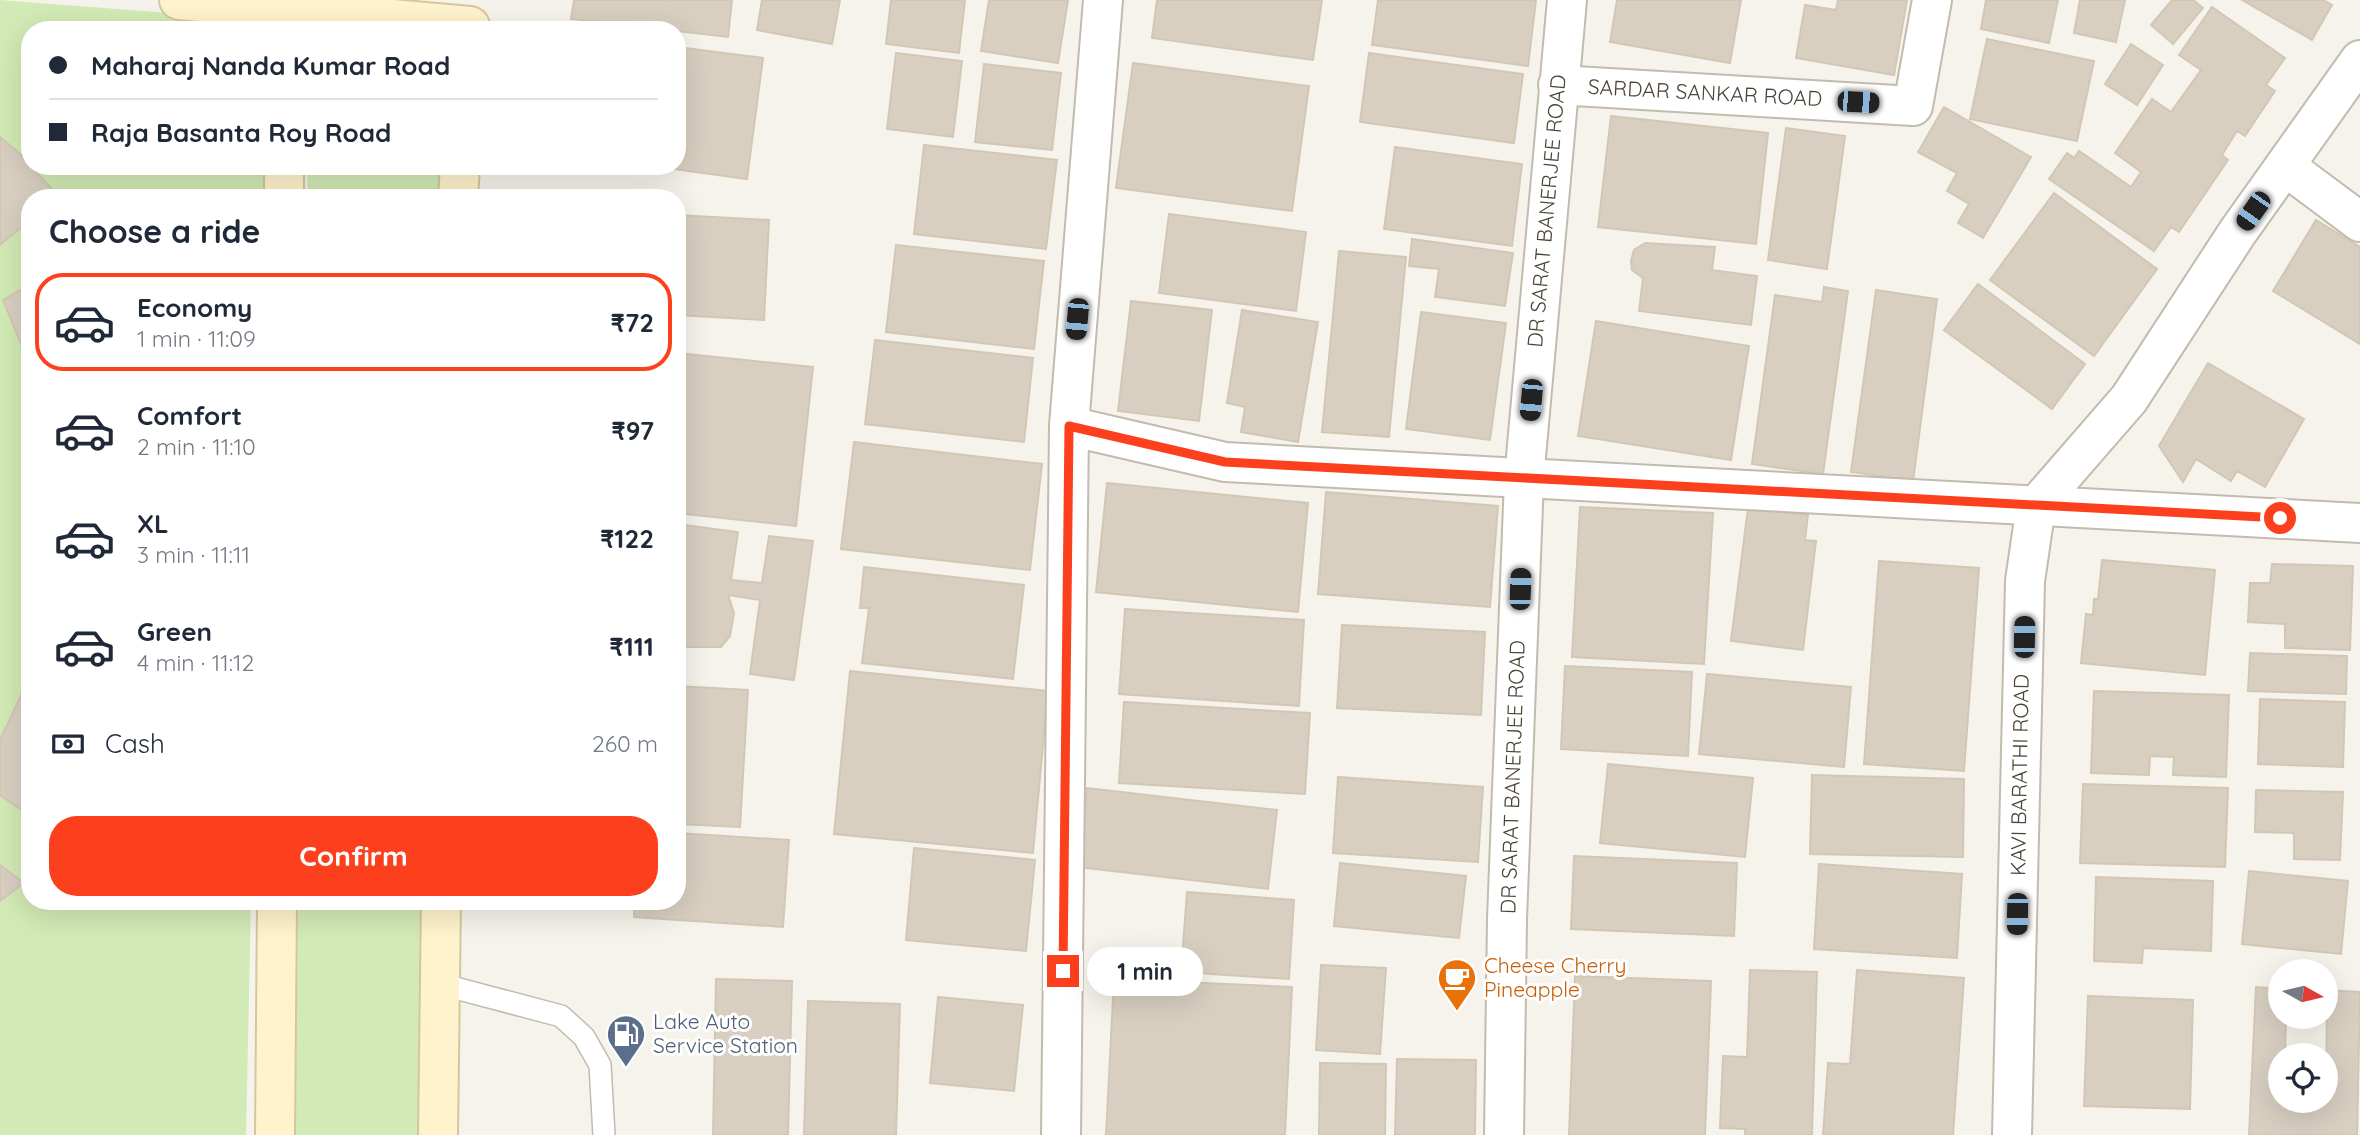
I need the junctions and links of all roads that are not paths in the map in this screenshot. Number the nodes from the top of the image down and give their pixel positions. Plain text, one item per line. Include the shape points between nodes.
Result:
1 (179, 0) edge
2 (1103, 0) edge
3 (1567, 0) edge
4 (1932, 0) edge
5 (286, 13) edge
6 (470, 19) edge
7 (2360, 60) edge
8 (1558, 85) junction
9 (2285, 166) junction
10 (2360, 222) edge
11 (1069, 426) junction
12 (1524, 479) junction
13 (2036, 506) junction
14 (2360, 523) edge
15 (277, 910) edge
16 (441, 910) edge
17 (440, 984) junction
18 (275, 1135) edge
19 (438, 1135) edge
20 (604, 1135) edge
21 (1061, 1135) edge
22 (1504, 1135) edge
23 (2012, 1135) edge

1 - 5 street
2 - 11 street
3 - 8 street, DR SARAT BANERJEE ROAD
4 - 8 street, SARDAR SANKAR ROAD via 1913,106
5 - 6 street
7 - 9 street
8 - 12 street, DR SARAT BANERJEE ROAD
9 - 10 street
9 - 13 street via 2129,399
11 - 12 street via 1225,462
11 - 21 street
12 - 13 street
12 - 22 street, DR SARAT BANERJEE ROAD via 1507,919
13 - 14 street
13 - 23 street, KAVI BARATHI ROAD via 2025,581
15 - 18 street
16 - 17 street
17 - 19 street
17 - 20 lane via 561,1016 584,1037 600,1065

